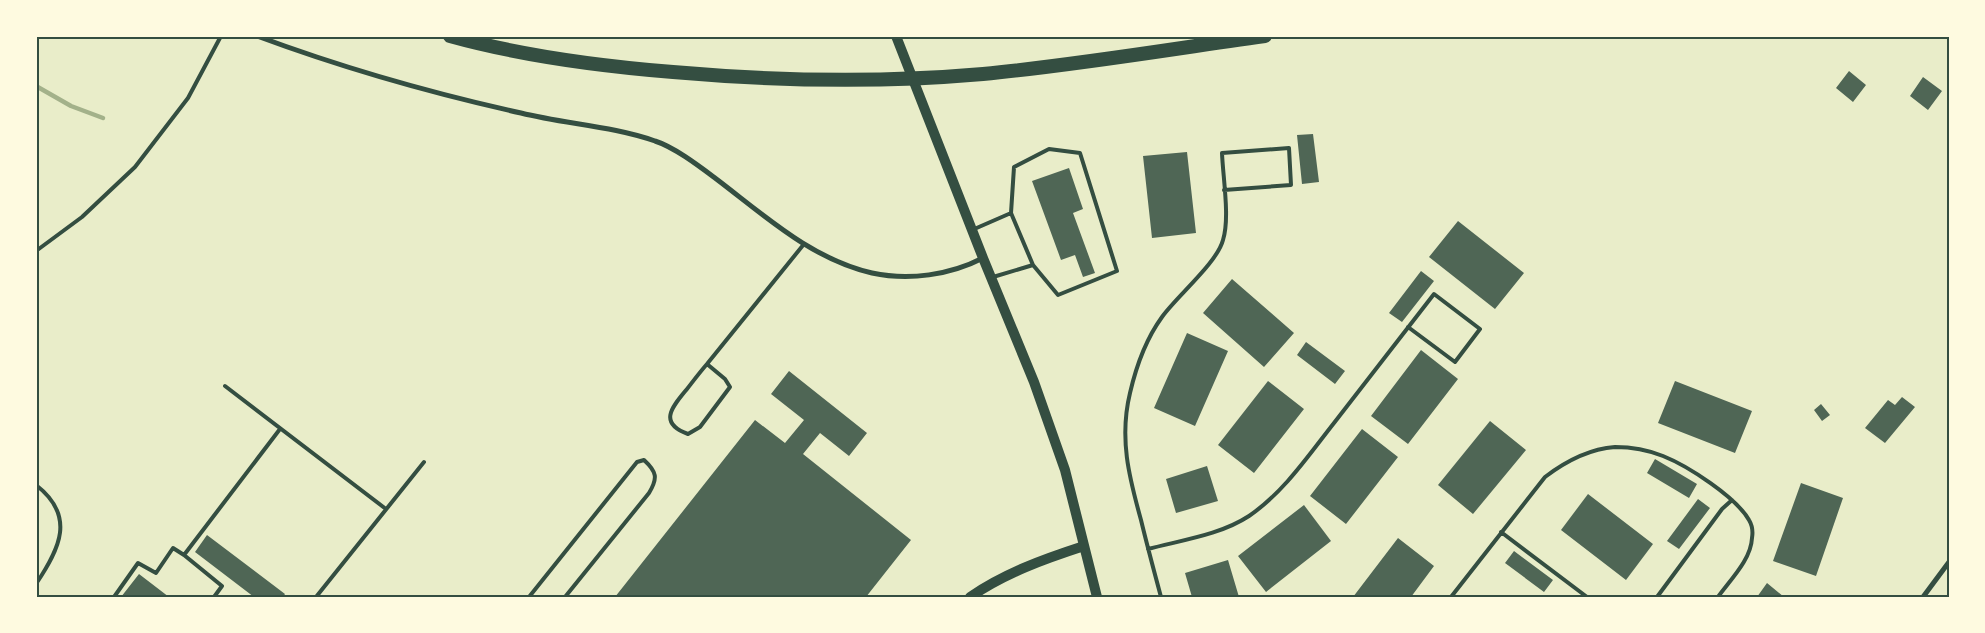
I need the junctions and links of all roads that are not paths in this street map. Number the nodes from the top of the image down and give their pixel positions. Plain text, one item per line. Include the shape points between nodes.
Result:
1 (221, 36) edge
2 (257, 36) edge
3 (450, 36) edge
4 (896, 36) edge
5 (1265, 36) edge
6 (912, 78) junction
7 (1224, 190) junction
8 (1010, 213) junction
9 (972, 230) junction
10 (804, 244) junction
11 (36, 251) edge
12 (983, 258) junction
13 (1033, 265) junction
14 (991, 278) junction
15 (1408, 327) junction
16 (707, 364) junction
17 (225, 386) dead end
18 (280, 429) junction
19 (424, 462) dead end
20 (36, 485) edge
21 (1732, 500) junction
22 (386, 509) junction
23 (1501, 532) junction
24 (1084, 546) junction
25 (1148, 549) junction
26 (184, 555) junction
27 (1949, 562) edge
28 (36, 584) edge
29 (114, 597) edge
30 (214, 597) edge
31 (316, 597) edge
32 (529, 597) edge
33 (565, 597) edge
34 (970, 597) edge
35 (1097, 597) edge
36 (1161, 597) edge
37 (1451, 597) edge
38 (1587, 597) edge
39 (1657, 597) edge
40 (1718, 597) edge
41 (1923, 597) edge

1 - 11 lane via 188,98 135,167 82,217
2 - 10 street via 399,83 523,114 657,141 696,164
3 - 6 highway via 482,45 614,67 753,79
4 - 6 main road
5 - 6 highway via 985,74
6 - 9 main road
7 - 7 lane via 1222,153 1289,148 1291,185
7 - 25 lane via 1226,226 1223,242 1162,316 1129,394 1124,438 1127,468
8 - 9 lane
8 - 13 lane
8 - 13 lane via 1014,167 1049,149 1080,153 1117,271 1058,295
9 - 12 main road
10 - 12 street via 848,266 874,273 914,276 944,273
10 - 16 lane
12 - 14 main road
13 - 14 lane
14 - 24 main road via 1047,418 1065,470
15 - 15 lane via 1434,294 1480,329 1456,362
15 - 25 lane via 1303,463 1266,503 1248,517 1222,528
16 - 16 lane via 671,409 669,418 677,430 688,434 700,427 730,387
17 - 18 lane
18 - 22 lane
18 - 26 lane
19 - 22 lane
20 - 28 lane via 57,507 62,525 46,570
21 - 23 lane via 1695,473 1664,456 1631,448 1600,449 1572,459 1546,477
21 - 39 lane
21 - 40 lane via 1749,520 1751,549
22 - 31 lane
23 - 37 lane
23 - 38 lane
24 - 34 main road via 1037,561
24 - 35 main road
25 - 36 lane
26 - 29 lane via 173,548 156,572 138,563
26 - 30 lane via 222,586
27 - 41 street
32 - 33 lane via 637,462 644,460 655,473 655,482 649,493

